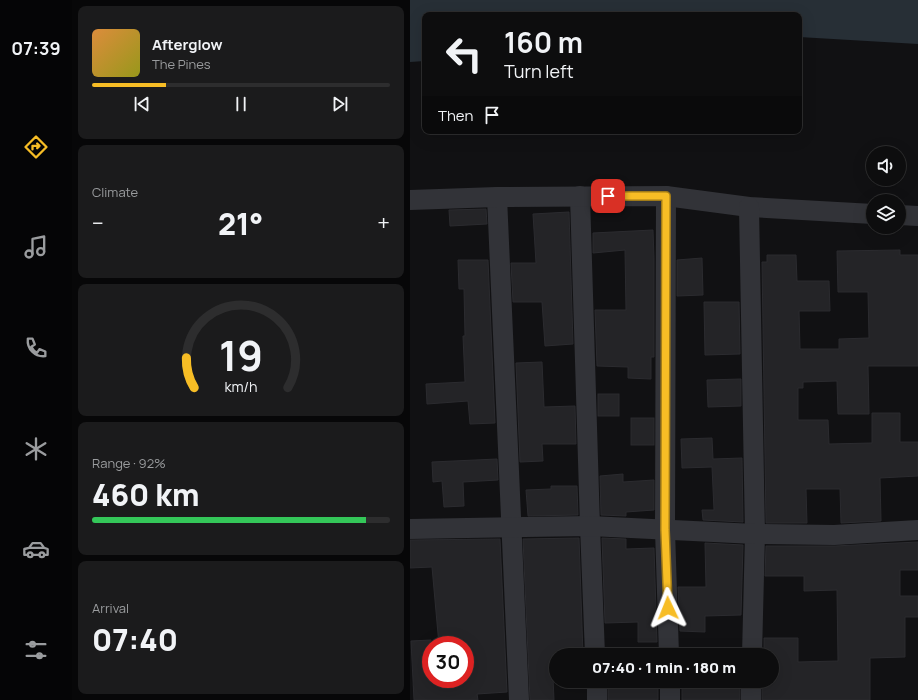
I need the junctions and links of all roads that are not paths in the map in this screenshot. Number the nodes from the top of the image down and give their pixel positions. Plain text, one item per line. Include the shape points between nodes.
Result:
1 (580, 196) junction
2 (666, 196) junction
3 (497, 197) junction
4 (410, 200) edge
5 (749, 207) junction
6 (866, 214) edge
7 (906, 215) edge
8 (918, 216) edge
9 (590, 526) junction
10 (511, 528) junction
11 (410, 529) edge
12 (665, 530) junction
13 (918, 530) edge
14 (755, 534) junction
15 (595, 648) edge
16 (669, 648) edge
17 (752, 648) edge
18 (596, 688) edge
19 (670, 688) edge
20 (751, 688) edge
21 (519, 700) edge
22 (597, 700) edge
23 (670, 700) edge
24 (751, 700) edge

1 - 2 street
1 - 3 street
1 - 9 street
2 - 5 street
2 - 12 street
3 - 4 street
3 - 10 street
5 - 6 street
5 - 14 street
7 - 8 street
9 - 10 street
9 - 12 street
9 - 15 street
10 - 11 street
10 - 21 street
12 - 14 street
12 - 16 street
13 - 14 street via 834,535
14 - 17 street
18 - 22 street
19 - 23 street
20 - 24 street

